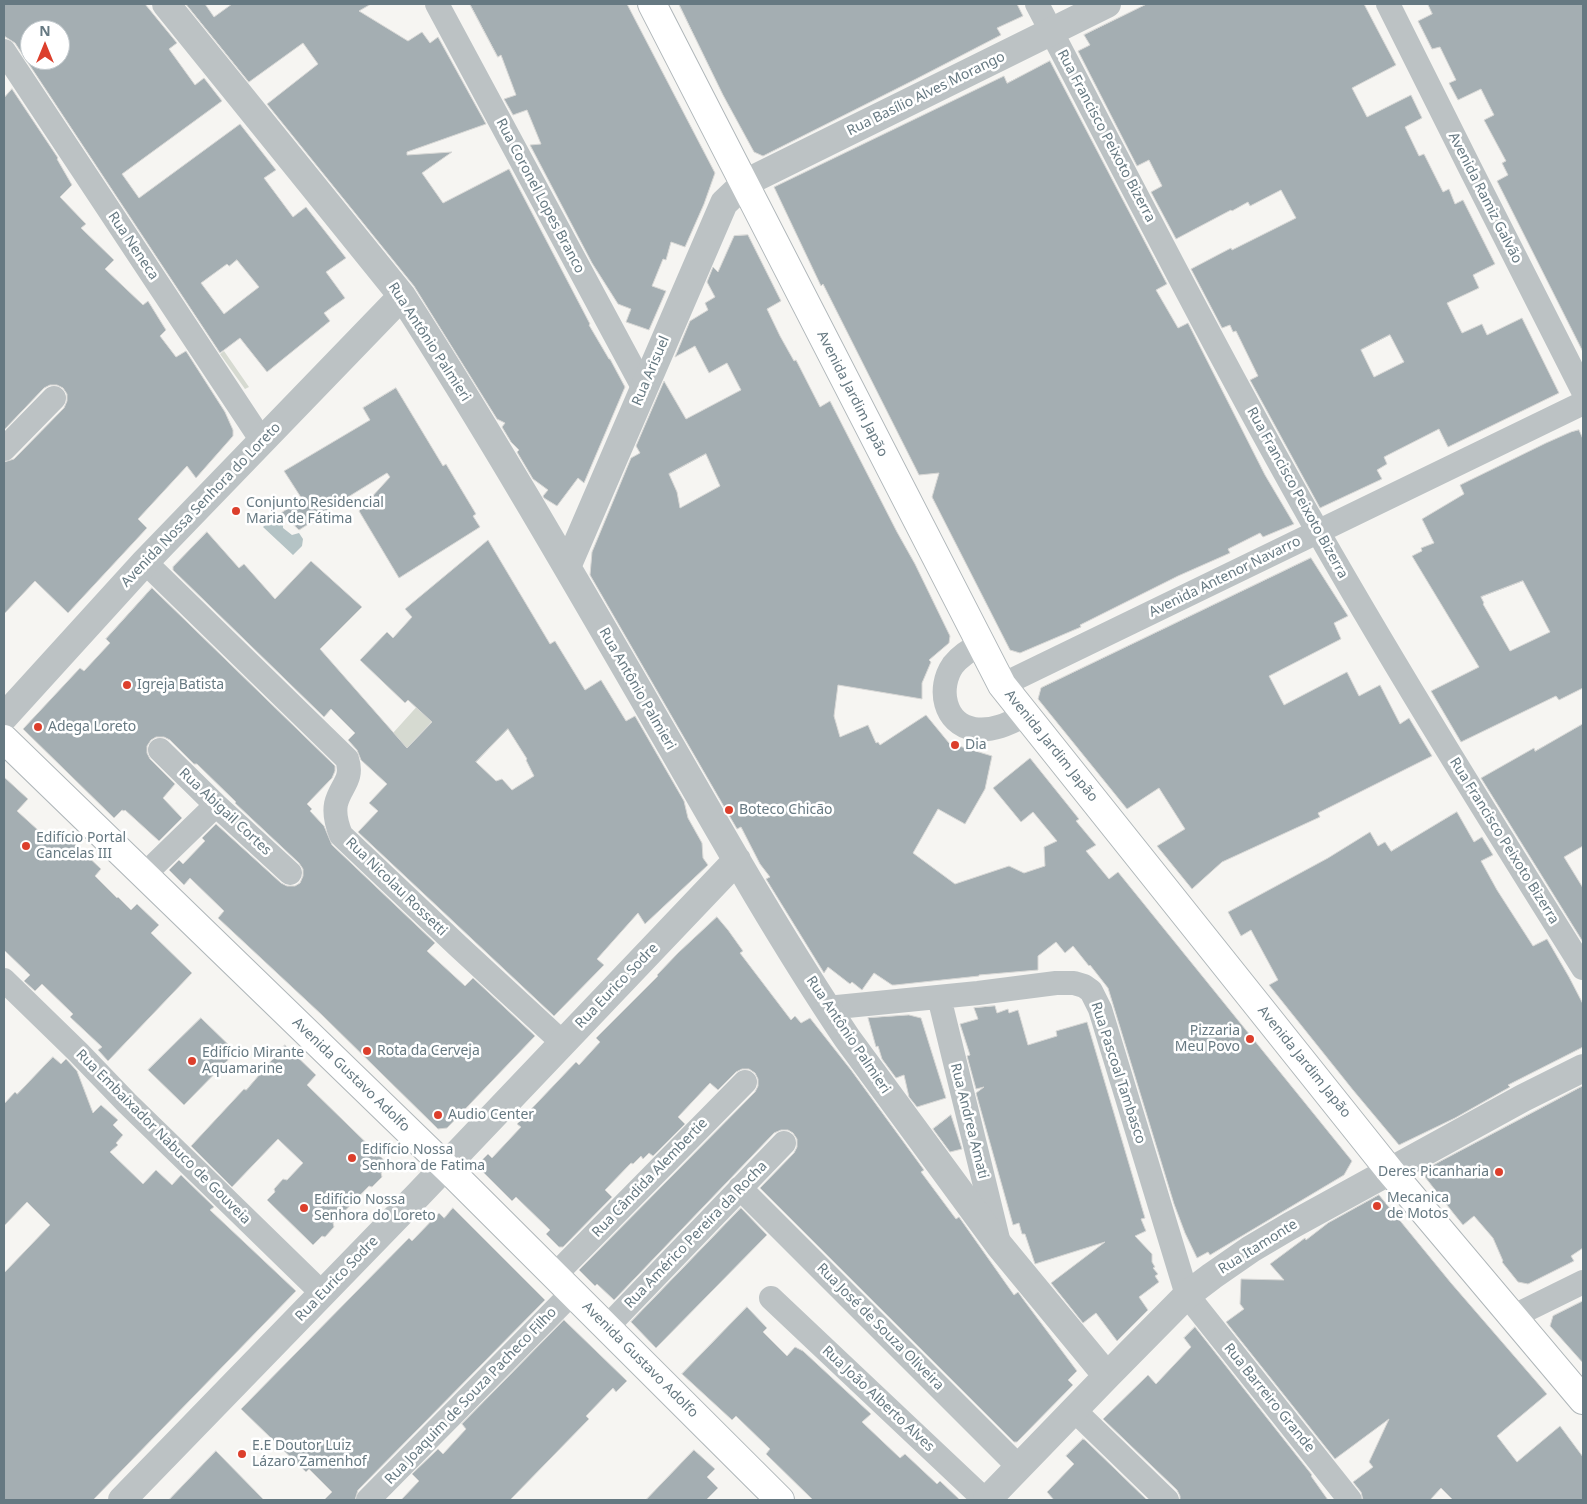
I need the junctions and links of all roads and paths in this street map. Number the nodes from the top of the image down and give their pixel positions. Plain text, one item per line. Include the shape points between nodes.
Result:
1 (166, 4) edge
2 (437, 4) edge
3 (652, 4) edge
4 (1037, 4) edge
5 (1107, 4) edge
6 (1388, 4) edge
7 (1052, 32) junction
8 (4, 51) edge
9 (11, 78) edge
10 (745, 183) junction
11 (402, 296) junction
12 (644, 387) junction
13 (1583, 391) edge
14 (54, 398) dead end
15 (1583, 403) edge
16 (262, 441) junction
17 (4, 449) edge
18 (1318, 532) junction
19 (145, 562) junction
20 (567, 567) junction
21 (980, 644) junction
22 (1002, 685) junction
23 (1026, 715) junction
24 (4, 717) edge
25 (4, 740) edge
26 (160, 750) dead end
27 (216, 805) junction
28 (737, 860) junction
29 (290, 873) dead end
30 (144, 875) junction
31 (1583, 968) edge
32 (4, 980) edge
33 (939, 997) junction
34 (827, 1008) junction
35 (563, 1043) junction
36 (1583, 1068) edge
37 (745, 1082) dead end
38 (784, 1143) dead end
39 (445, 1166) junction
40 (1390, 1170) junction
41 (740, 1188) junction
42 (1000, 1245) junction
43 (1583, 1282) edge
44 (564, 1284) junction
45 (322, 1293) junction
46 (1187, 1295) junction
47 (771, 1298) dead end
48 (1514, 1316) junction
49 (607, 1327) junction
50 (1107, 1376) junction
51 (1583, 1400) edge
52 (1074, 1410) junction
53 (1019, 1467) junction
54 (122, 1500) edge
55 (368, 1500) edge
56 (780, 1500) edge
57 (986, 1500) edge
58 (1167, 1500) edge
59 (1350, 1500) edge

1 - 11 street, Rua Antônio Palmieri
2 - 12 street, Rua Coronel Lopes Branco
3 - 10 main road, Avenida Jardim Japão
4 - 7 street, Rua Francisco Peixoto Bizerra
5 - 7 street, Rua Basílio Alves Morango
6 - 13 street, Avenida Ramiz Galvão
7 - 10 street, Rua Basílio Alves Morango
7 - 18 street, Rua Francisco Peixoto Bizerra via 1231,376
8 - 9 street, Rua Neneca
9 - 16 street, Rua Neneca
10 - 12 street, Rua Arisuel via 724,203
10 - 21 main road, Avenida Jardim Japão
11 - 16 street, Avenida Nossa Senhora do Loreto
11 - 20 street, Rua Antônio Palmieri
12 - 20 street, Rua Arisuel
14 - 17 street
15 - 18 street, Avenida Antenor Navarro
16 - 19 street, Avenida Nossa Senhora do Loreto
18 - 22 street, Avenida Antenor Navarro
18 - 31 street, Rua Francisco Peixoto Bizerra via 1414,697
19 - 24 street, Avenida Nossa Senhora do Loreto
19 - 35 street, Rua Nicolau Rossetti via 348,759 349,777 336,804 336,822 341,835
20 - 28 street, Rua Antônio Palmieri
21 - 22 main road, Avenida Jardim Japão
21 - 23 street via 961,656 952,667 944,698 950,713 959,723 974,729 1006,725
22 - 23 main road, Avenida Jardim Japão
23 - 40 main road, Avenida Jardim Japão
25 - 30 main road, Avenida Gustavo Adolfo
26 - 27 street, Rua Abigail Cortes
27 - 29 street, Rua Abigail Cortes
27 - 30 street
28 - 34 street, Rua Antônio Palmieri
28 - 35 street, Rua Eurico Sodre
30 - 39 main road, Avenida Gustavo Adolfo
32 - 45 street, Rua Embaixador Nabuco de Gouveia
33 - 34 street, Rua Pascoal Tambasco
33 - 42 street, Rua Andrea Amati
33 - 46 street, Rua Pascoal Tambasco via 1056,983 1074,983 1091,991 1100,1009
34 - 42 street, Rua Antônio Palmieri
35 - 39 street, Rua Eurico Sodre
36 - 40 street, Rua Itamonte
37 - 44 street, Rua Cândida Alembertie
38 - 41 street, Rua Américo Pereira da Rocha
39 - 44 main road, Avenida Gustavo Adolfo
39 - 45 street, Rua Eurico Sodre
40 - 46 street, Rua Itamonte via 1251,1249
40 - 48 main road, Avenida Jardim Japão
41 - 49 street, Rua Américo Pereira da Rocha
41 - 53 street, Rua José de Souza Oliveira
42 - 50 street, Rua Antônio Palmieri
43 - 48 street
44 - 49 main road, Avenida Gustavo Adolfo
44 - 55 street, Rua Joaquim de Souza Pacheco Filho
45 - 54 street, Rua Eurico Sodre
46 - 50 street, Rua Itamonte
46 - 59 street, Rua Barreiro Grande
47 - 57 street, Rua João Alberto Alves
48 - 51 main road, Avenida Jardim Japão
49 - 56 main road, Avenida Gustavo Adolfo
50 - 52 street, Rua Itamonte
52 - 53 street, Rua Itamonte
52 - 58 street
53 - 57 street, Rua Itamonte

